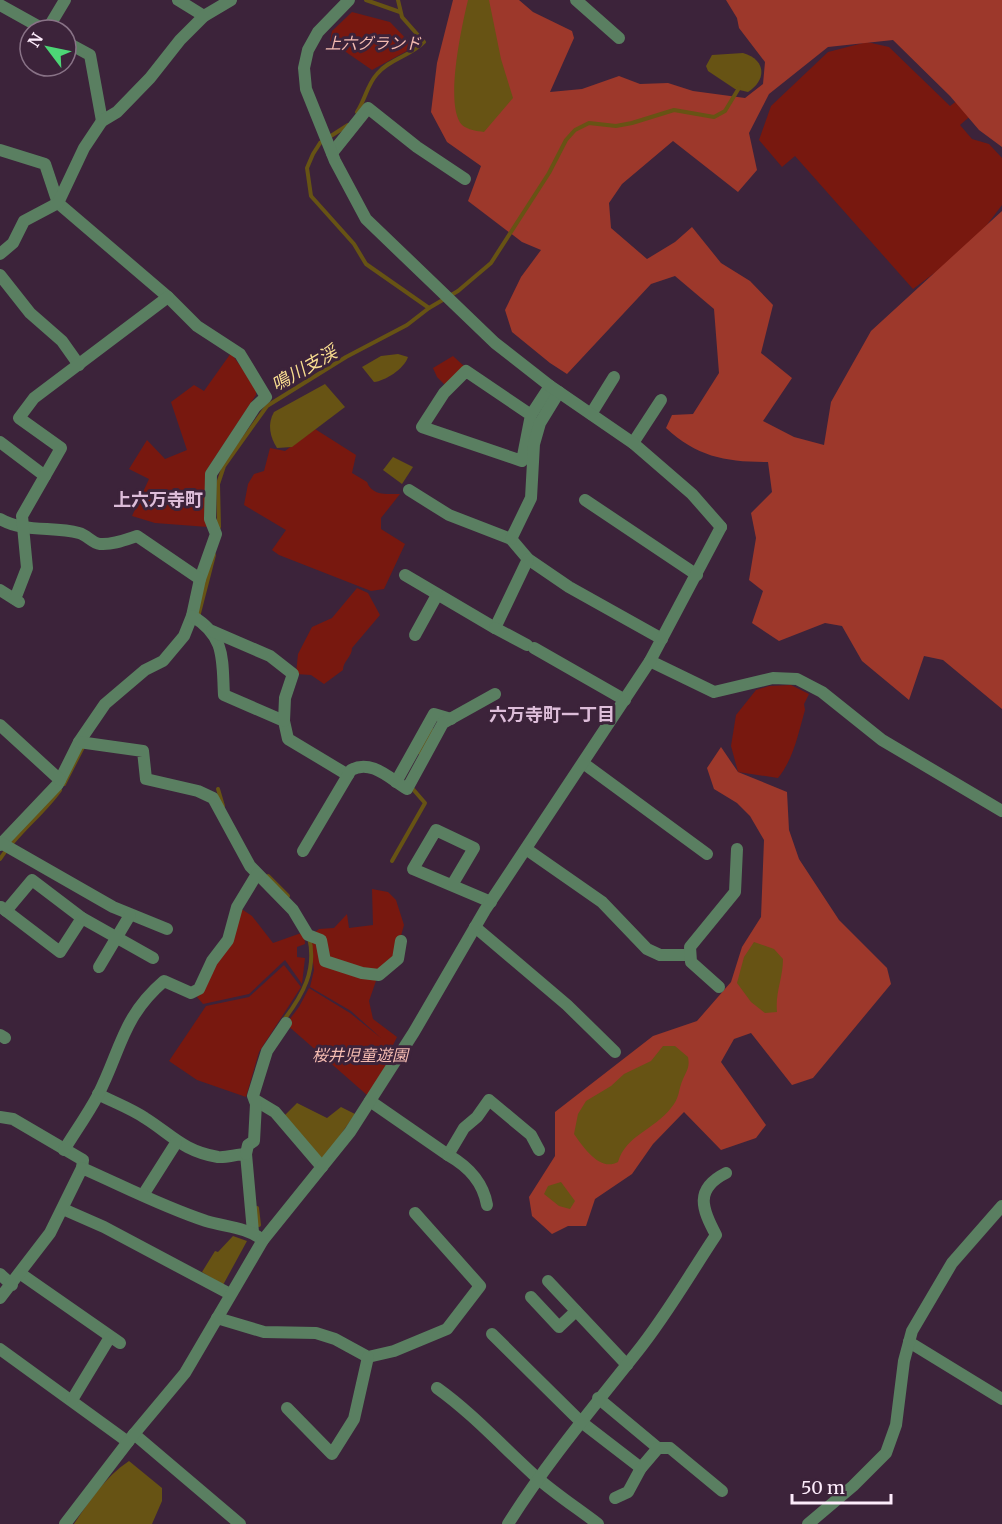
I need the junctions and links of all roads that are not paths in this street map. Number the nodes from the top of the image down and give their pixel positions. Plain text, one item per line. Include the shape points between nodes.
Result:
1 (65, 0) edge
2 (178, 0) edge
3 (349, 0) edge
4 (576, 0) edge
5 (227, 1) edge
6 (0, 5) edge
7 (204, 16) junction
8 (24, 18) edge
9 (54, 18) edge
10 (619, 38) dead end
11 (78, 48) edge
12 (102, 121) junction
13 (0, 150) edge
14 (332, 153) junction
15 (465, 179) dead end
16 (58, 203) junction
17 (0, 254) edge
18 (0, 275) edge
19 (168, 297) junction
20 (79, 365) junction
21 (614, 377) dead end
22 (554, 389) junction
23 (661, 400) dead end
24 (591, 414) junction
25 (531, 415) junction
26 (0, 442) edge
27 (633, 443) junction
28 (45, 476) junction
29 (409, 490) dead end
30 (585, 500) dead end
31 (0, 519) edge
32 (24, 527) junction
33 (511, 540) junction
34 (528, 559) junction
35 (405, 574) dead end
36 (697, 575) junction
37 (200, 579) junction
38 (0, 590) edge
39 (437, 595) junction
40 (196, 625) junction
41 (495, 628) junction
42 (415, 635) dead end
43 (662, 639) junction
44 (650, 661) junction
45 (495, 694) dead end
46 (625, 700) junction
47 (284, 721) junction
48 (0, 725) edge
49 (79, 742) junction
50 (583, 763) junction
51 (348, 775) junction
52 (60, 780) junction
53 (1002, 811) edge
54 (1, 844) edge
55 (526, 849) junction
56 (737, 849) dead end
57 (303, 851) dead end
58 (707, 854) dead end
59 (257, 874) junction
60 (452, 885) junction
61 (491, 902) junction
62 (3, 909) edge
63 (130, 915) junction
64 (82, 918) junction
65 (475, 927) junction
66 (167, 929) dead end
67 (118, 938) junction
68 (401, 942) dead end
69 (690, 955) junction
70 (153, 958) dead end
71 (99, 967) dead end
72 (719, 987) dead end
73 (286, 1023) dead end
74 (615, 1053) dead end
75 (98, 1094) junction
76 (255, 1100) junction
77 (370, 1101) junction
78 (0, 1118) edge
79 (176, 1143) junction
80 (64, 1150) junction
81 (539, 1150) dead end
82 (246, 1154) junction
83 (448, 1155) junction
84 (322, 1167) junction
85 (82, 1168) junction
86 (726, 1173) dead end
87 (143, 1195) junction
88 (487, 1205) dead end
89 (1002, 1206) edge
90 (63, 1209) junction
91 (415, 1213) dead end
92 (253, 1232) junction
93 (263, 1240) junction
94 (0, 1274) edge
95 (21, 1274) junction
96 (548, 1281) dead end
97 (12, 1285) junction
98 (230, 1294) junction
99 (0, 1298) edge
100 (531, 1298) dead end
101 (576, 1311) junction
102 (217, 1318) junction
103 (492, 1334) dead end
104 (909, 1342) junction
105 (0, 1349) edge
106 (368, 1357) junction
107 (627, 1365) junction
108 (437, 1388) dead end
109 (598, 1398) junction
110 (1002, 1399) edge
111 (72, 1400) junction
112 (287, 1408) dead end
113 (580, 1422) junction
114 (131, 1438) junction
115 (658, 1448) junction
116 (640, 1468) junction
117 (537, 1478) junction
118 (722, 1491) dead end
119 (615, 1498) dead end
120 (65, 1524) edge
121 (240, 1524) edge
122 (508, 1524) edge
123 (598, 1524) edge
124 (808, 1524) edge

1 - 9 street
2 - 7 street
3 - 14 street via 318,32 304,68 306,89
4 - 10 street
5 - 7 street
6 - 8 street
7 - 12 street via 117,112
11 - 12 street via 90,55
12 - 16 street via 84,148
13 - 16 street via 45,164
14 - 15 street via 368,108
14 - 22 street via 366,219 479,328
16 - 17 street via 24,220 13,243
16 - 19 street
18 - 20 street
19 - 20 street
19 - 37 street via 197,326 240,354 266,397 255,407 211,474 210,519 216,534
20 - 28 street via 34,398 19,418 61,448
21 - 24 street
22 - 24 street
22 - 25 street
22 - 33 street via 534,444 531,498
23 - 27 street
24 - 27 street
25 - 25 street via 522,461 422,427 450,386 466,371
26 - 28 street
27 - 36 street via 692,494 721,527
28 - 32 street via 22,516
29 - 33 street via 448,515
30 - 36 street
31 - 32 street
32 - 37 street via 81,533 97,544 137,536
32 - 38 street via 27,568 17,600
33 - 34 street
34 - 41 street
34 - 43 street via 569,587
35 - 39 street
36 - 43 street
37 - 40 street
39 - 41 street
39 - 42 street
40 - 47 street via 221,649 224,695
40 - 47 street via 270,656 293,674 285,698
40 - 49 street via 164,661 145,670 105,704
41 - 46 street
43 - 44 street
44 - 46 street
44 - 53 street via 714,692 773,678 797,679 822,692 882,740
45 - 51 street via 439,729 407,789 369,765 360,765
46 - 50 street
47 - 51 street via 288,739
48 - 52 street
49 - 52 street
49 - 59 street via 143,751 146,779 213,798 238,849
50 - 55 street
50 - 58 street
51 - 57 street
52 - 54 street
54 - 63 street
55 - 61 street
55 - 69 street via 602,902 647,949 660,955
56 - 69 street via 735,892 690,947
59 - 68 street via 313,937 321,940 325,961 379,975 398,959
59 - 75 street via 237,907 228,940 212,961 199,989 191,993 164,981 137,1008
60 - 60 street via 474,848 436,830 413,869
60 - 61 street
61 - 65 street
62 - 64 street via 32,880
62 - 64 street via 60,952
63 - 66 street
63 - 67 street
64 - 67 street
65 - 74 street via 567,1005
65 - 77 street
67 - 70 street
67 - 71 street
69 - 72 street via 691,962
73 - 76 street via 267,1051
75 - 79 street via 145,1118
75 - 80 street
76 - 82 street via 254,1141 248,1145
76 - 84 street via 275,1112
77 - 83 street
77 - 84 street
78 - 80 street via 14,1119
79 - 82 street via 222,1158
79 - 87 street
80 - 85 street via 83,1160
81 - 83 street via 531,1135 489,1100 464,1128
82 - 92 street
83 - 88 street via 478,1180
84 - 93 street
85 - 87 street
85 - 90 street
86 - 107 street via 714,1179 704,1195 703,1212 716,1235
87 - 92 street via 208,1221
89 - 104 street via 952,1263
90 - 95 street
90 - 98 street
91 - 106 street via 480,1286 447,1329 394,1351
92 - 93 street
93 - 98 street
94 - 97 street
95 - 97 street
95 - 111 street via 115,1340
96 - 101 street
97 - 99 street
98 - 102 street
100 - 101 street via 559,1327
101 - 107 street
102 - 106 street via 264,1332 316,1334
102 - 114 street via 185,1373
103 - 113 street
104 - 110 street
104 - 124 street via 896,1425 886,1453
105 - 111 street
106 - 112 street via 354,1419 332,1454
107 - 109 street
108 - 117 street via 463,1406
109 - 113 street
109 - 115 street
111 - 114 street
113 - 116 street
113 - 117 street
114 - 120 street
114 - 121 street
115 - 116 street
115 - 118 street via 670,1448
116 - 119 street via 628,1492
117 - 122 street
117 - 123 street

